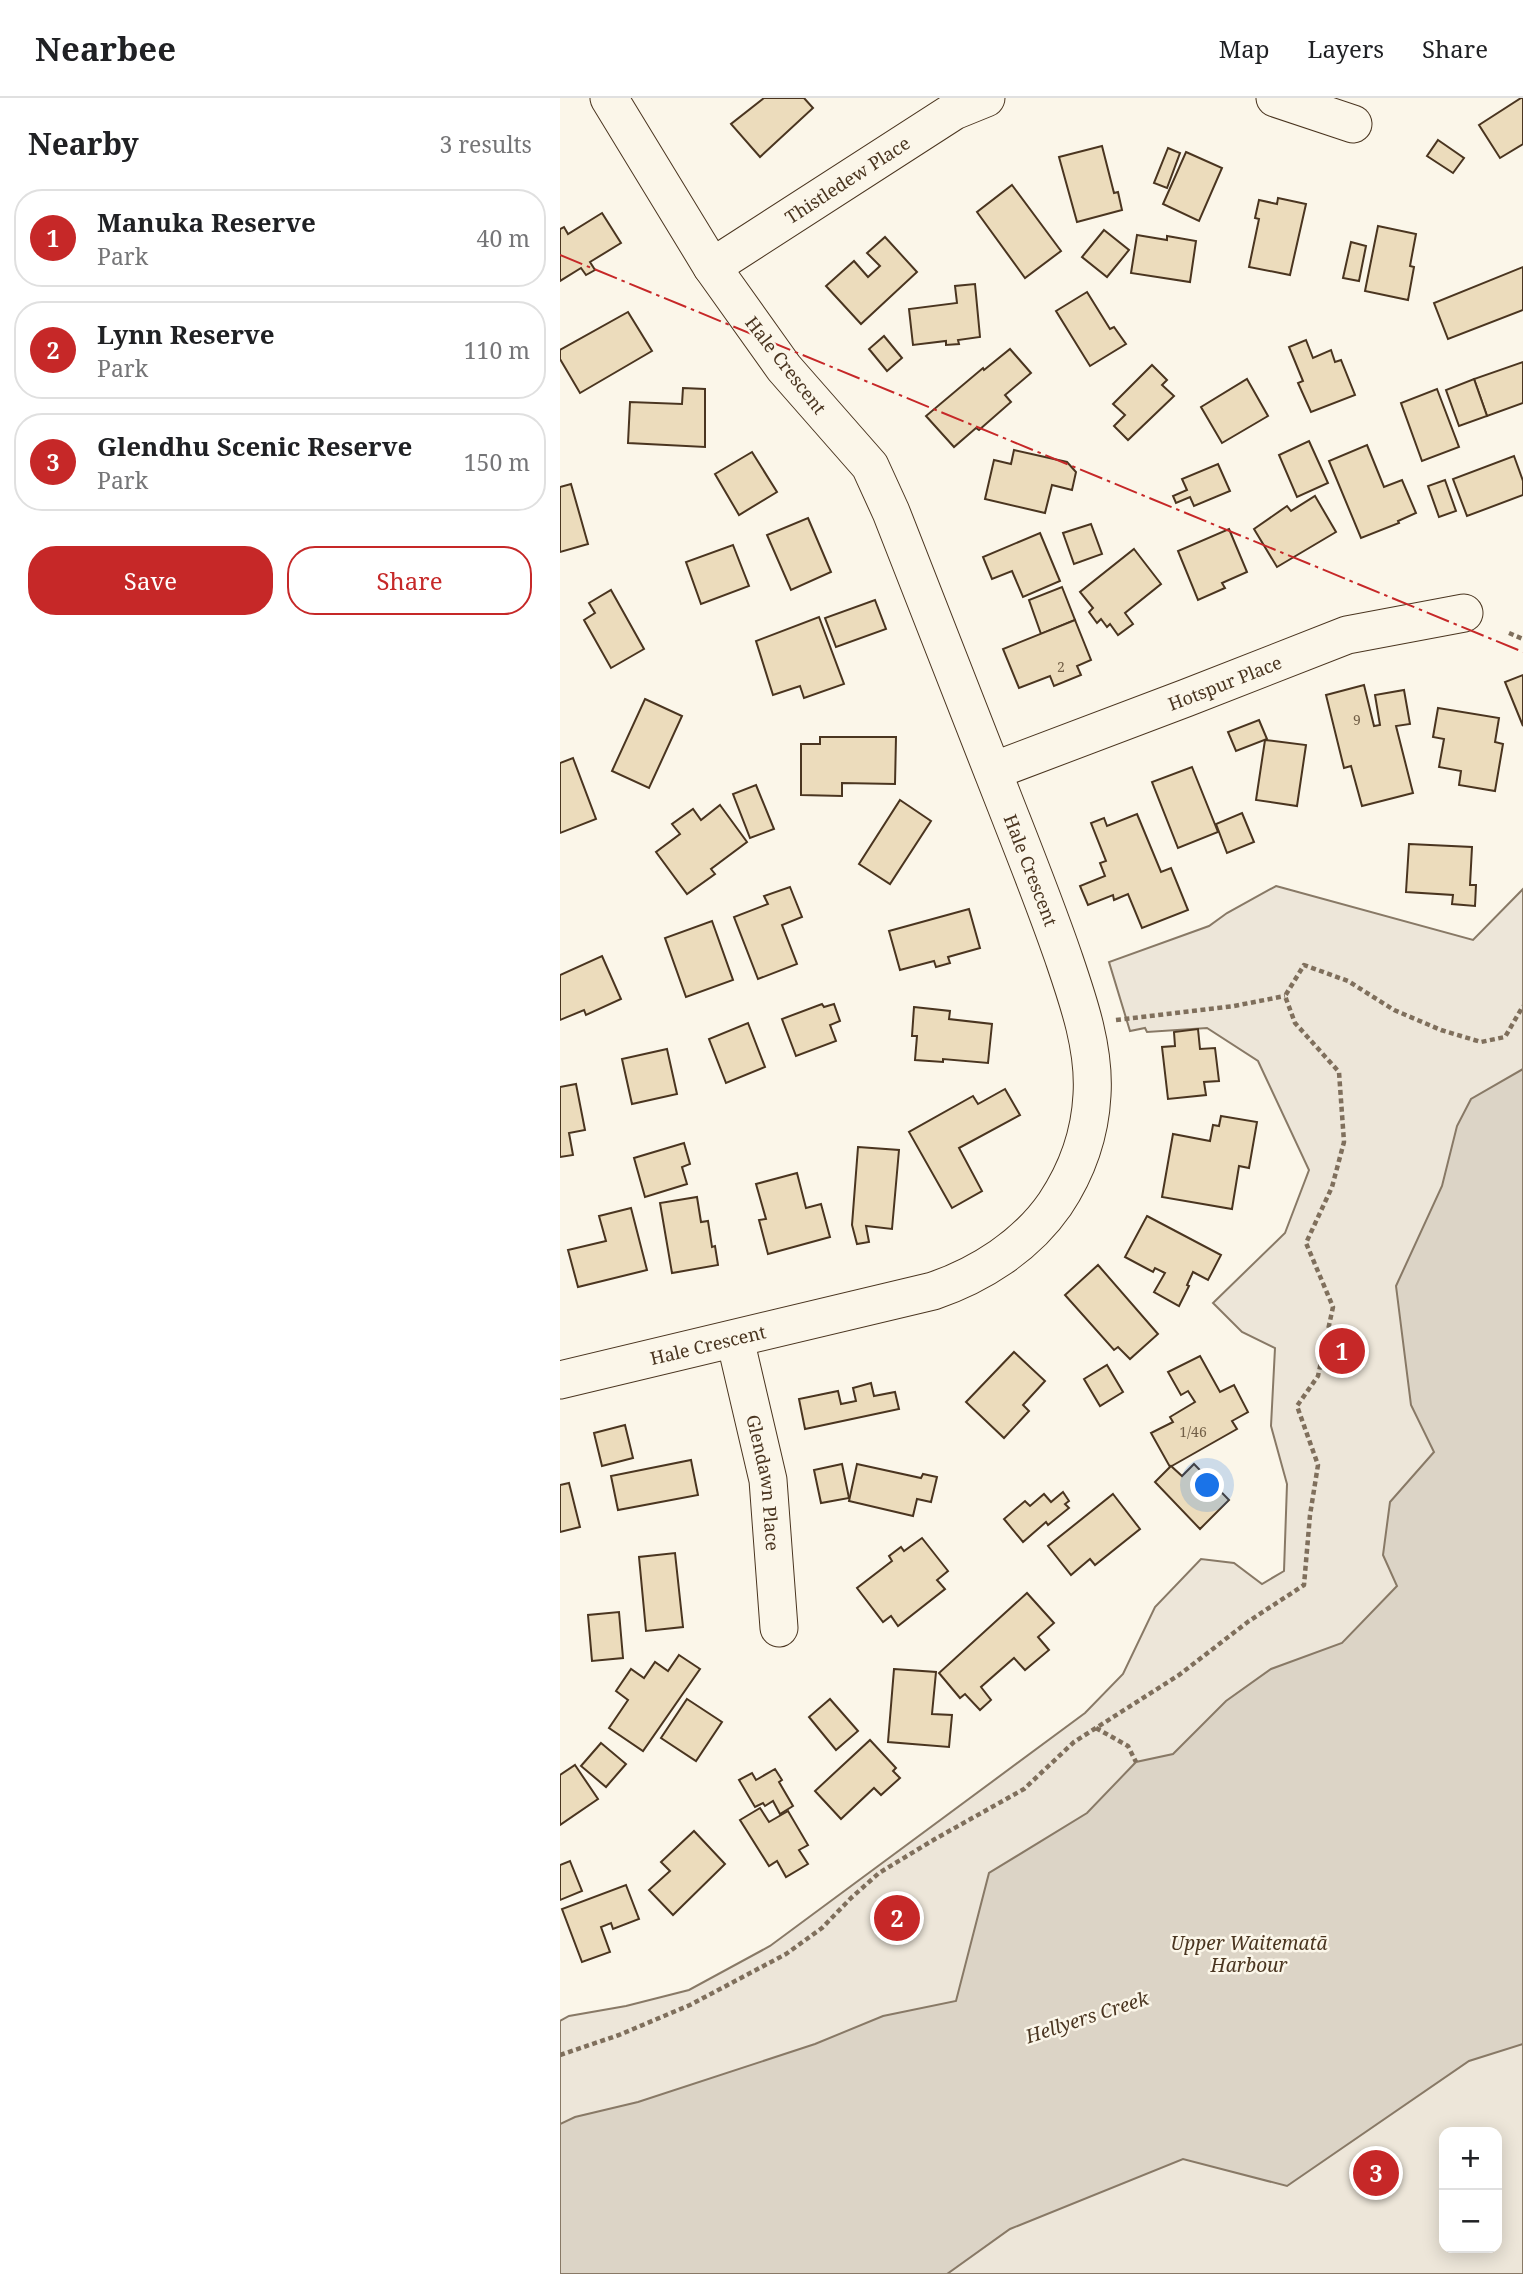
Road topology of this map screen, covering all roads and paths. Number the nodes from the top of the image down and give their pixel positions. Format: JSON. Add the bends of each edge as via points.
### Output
{"nodes":[{"id":1,"x":609,"y":98,"type":"edge"},
{"id":2,"x":986,"y":98,"type":"edge"},
{"id":3,"x":1275,"y":98,"type":"edge"},
{"id":4,"x":1353,"y":124,"type":"dead end"},
{"id":5,"x":712,"y":267,"type":"junction"},
{"id":6,"x":1464,"y":614,"type":"dead end"},
{"id":7,"x":1509,"y":633,"type":"dead end"},
{"id":8,"x":1523,"y":639,"type":"edge"},
{"id":9,"x":993,"y":771,"type":"junction"},
{"id":10,"x":1285,"y":996,"type":"junction"},
{"id":11,"x":1523,"y":1006,"type":"edge"},
{"id":12,"x":1108,"y":1020,"type":"dead end"},
{"id":13,"x":735,"y":1339,"type":"junction"},
{"id":14,"x":560,"y":1380,"type":"edge"},
{"id":15,"x":779,"y":1628,"type":"dead end"},
{"id":16,"x":1096,"y":1728,"type":"junction"},
{"id":17,"x":1136,"y":1762,"type":"dead end"},
{"id":18,"x":560,"y":2055,"type":"edge"}],
"edges":[{"from":1,"to":5,"type":"street","name":"Hale Crescent"},
{"from":2,"to":5,"type":"street","name":"Thistledew Place","via":[[954,111]]},
{"from":3,"to":4,"type":"street"},
{"from":5,"to":9,"type":"street","name":"Hale Crescent","via":[[784,368],[870,466]]},
{"from":6,"to":9,"type":"street","name":"Hotspur Place","via":[[1347,635]]},
{"from":7,"to":8,"type":"path"},
{"from":9,"to":13,"type":"street","name":"Hale Crescent","via":[[1045,904],[1084,1023],[1092,1094],[1082,1153],[1059,1198],[1026,1239],[951,1285]]},
{"from":10,"to":11,"type":"path","via":[[1304,965],[1348,981],[1394,1010],[1481,1042],[1506,1037]]},
{"from":10,"to":12,"type":"path"},
{"from":10,"to":16,"type":"path","via":[[1295,1023],[1339,1072],[1344,1142],[1332,1187],[1306,1243],[1333,1307],[1318,1376],[1297,1406],[1318,1465],[1304,1585]]},
{"from":13,"to":14,"type":"street","name":"Hale Crescent"},
{"from":13,"to":15,"type":"street","name":"Glendawn Place","via":[[768,1480]]},
{"from":16,"to":17,"type":"path","via":[[1128,1746]]},
{"from":16,"to":18,"type":"path","via":[[1074,1742],[1024,1789],[879,1873],[822,1928],[786,1954],[690,2005]]}]}
